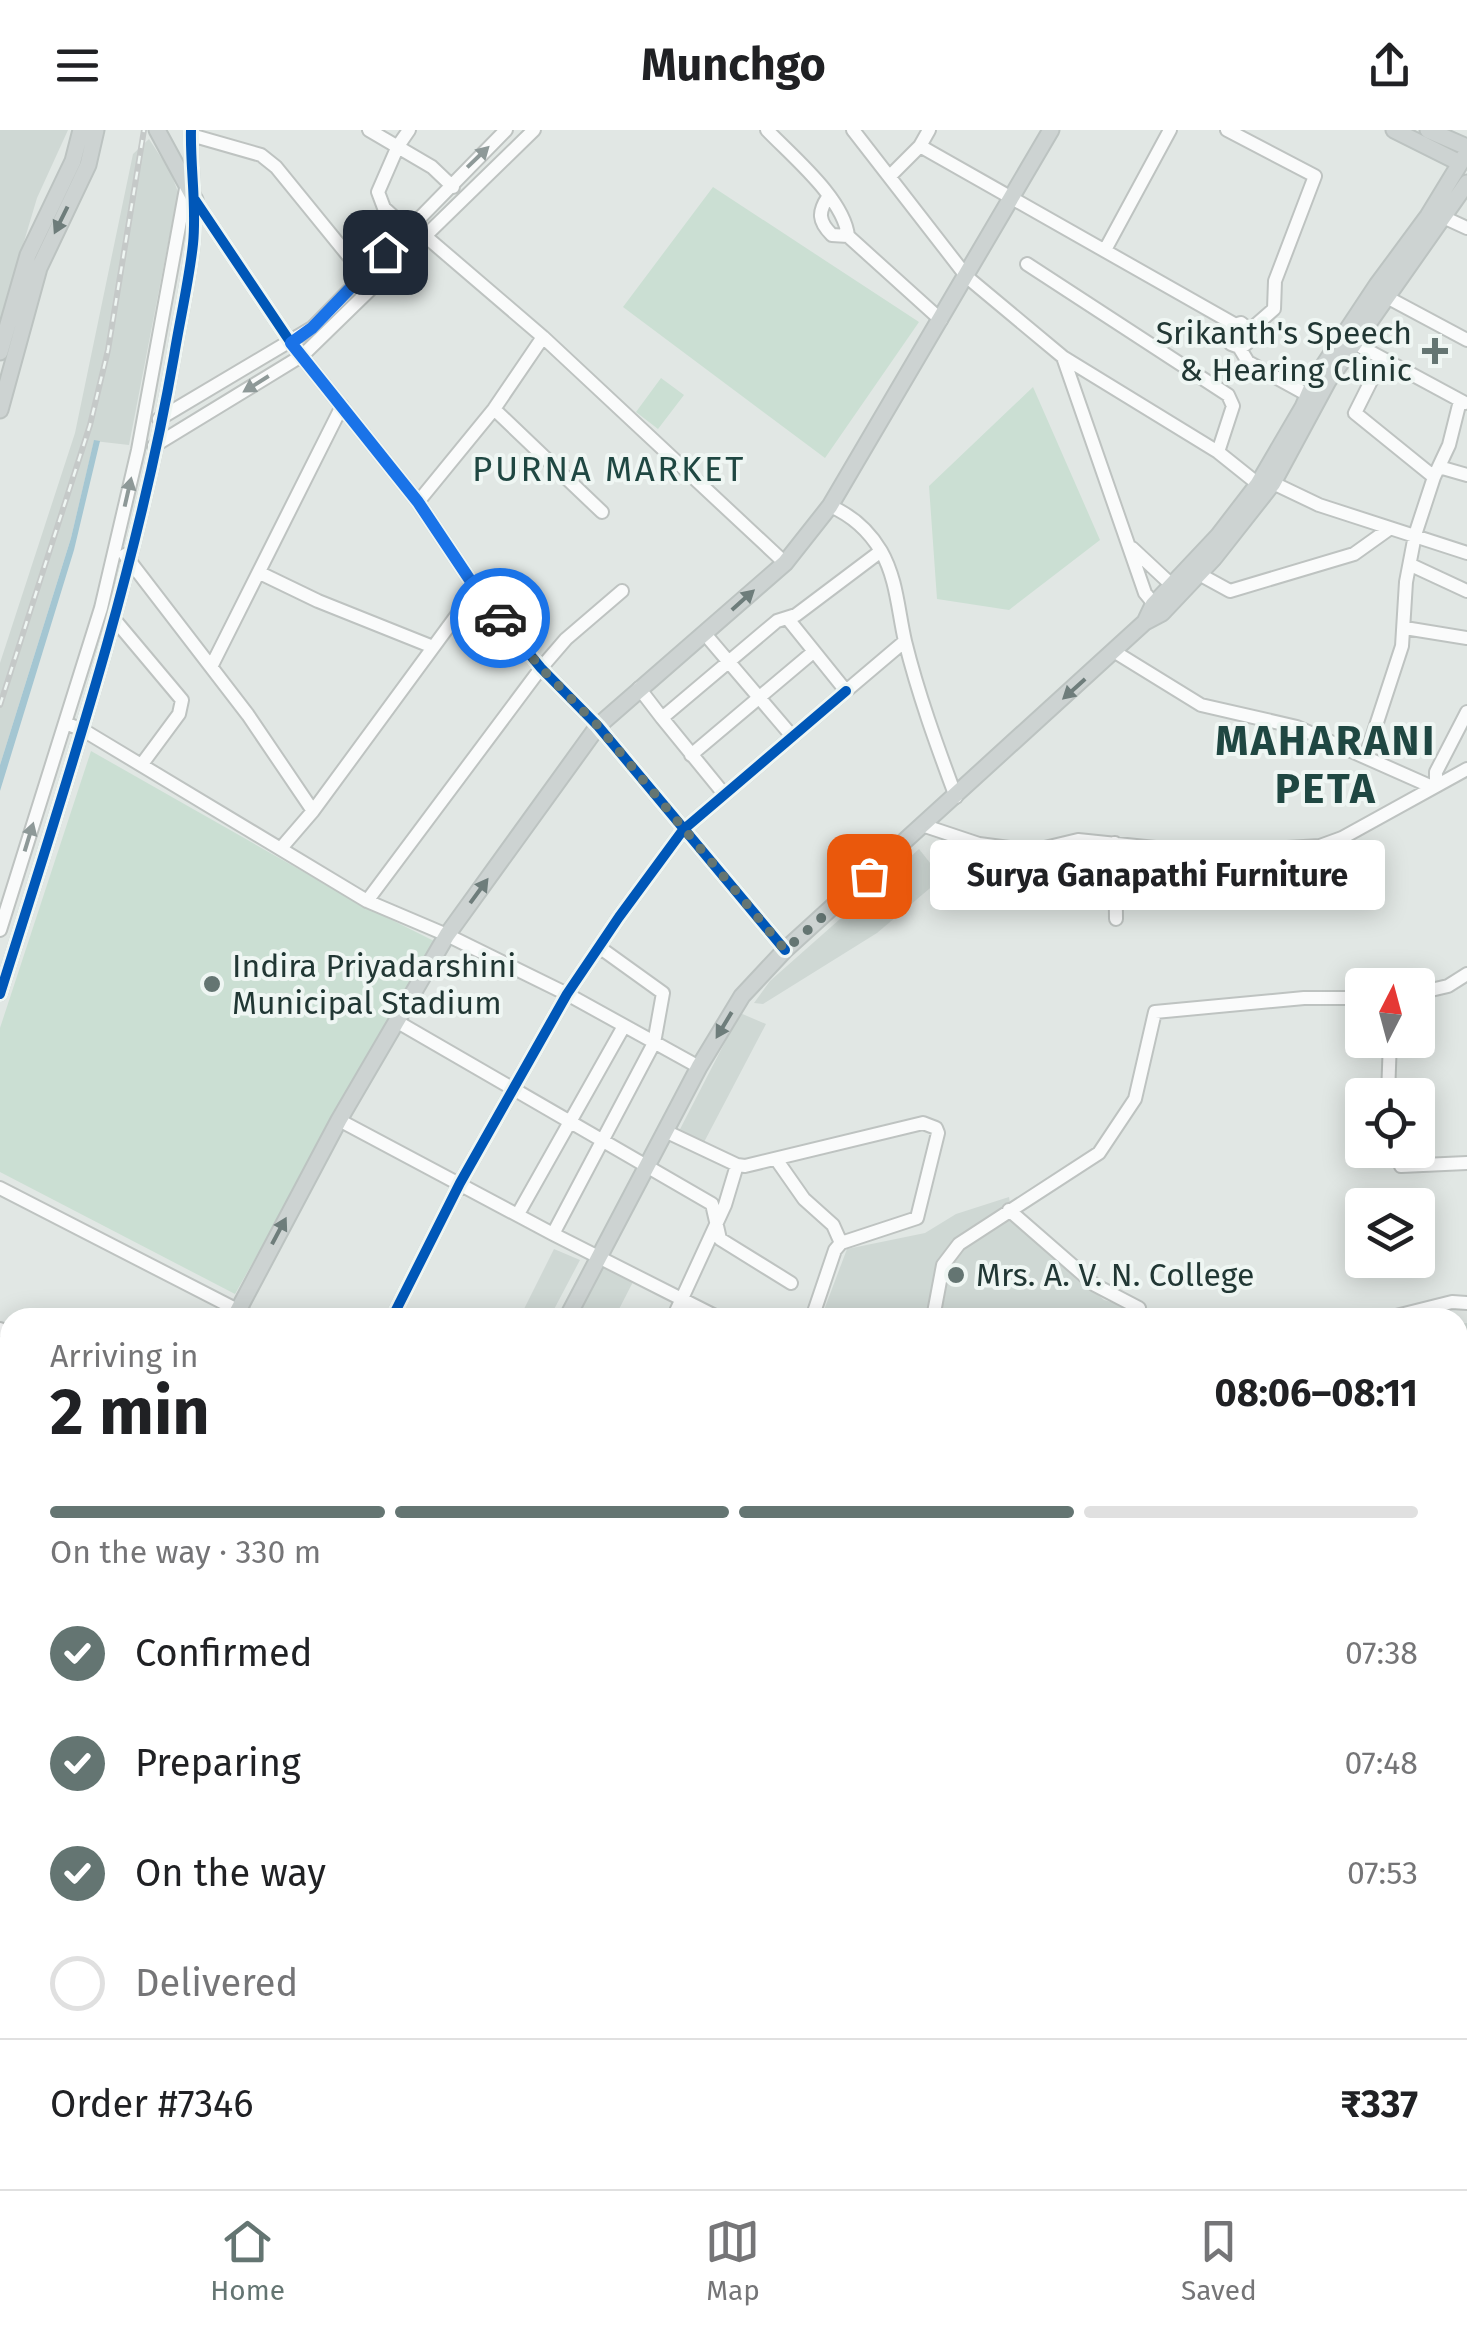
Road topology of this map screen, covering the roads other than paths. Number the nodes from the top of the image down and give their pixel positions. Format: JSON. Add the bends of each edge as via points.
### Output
{"nodes":[{"id":1,"x":81,"y":130,"type":"edge"},
{"id":2,"x":96,"y":130,"type":"edge"},
{"id":3,"x":157,"y":130,"type":"edge"},
{"id":4,"x":369,"y":130,"type":"edge"},
{"id":5,"x":409,"y":130,"type":"edge"},
{"id":6,"x":506,"y":130,"type":"edge"},
{"id":7,"x":534,"y":130,"type":"edge"},
{"id":8,"x":767,"y":130,"type":"edge"},
{"id":9,"x":853,"y":130,"type":"edge"},
{"id":10,"x":930,"y":130,"type":"edge"},
{"id":11,"x":1052,"y":130,"type":"edge"},
{"id":12,"x":1170,"y":130,"type":"edge"},
{"id":13,"x":1227,"y":130,"type":"edge"},
{"id":14,"x":1394,"y":130,"type":"edge"},
{"id":15,"x":1428,"y":130,"type":"edge"},
{"id":16,"x":191,"y":133,"type":"edge"},
{"id":17,"x":398,"y":146,"type":"junction"},
{"id":18,"x":920,"y":146,"type":"junction"},
{"id":19,"x":1464,"y":154,"type":"edge"},
{"id":20,"x":891,"y":175,"type":"junction"},
{"id":21,"x":1467,"y":183,"type":"edge"},
{"id":22,"x":451,"y":184,"type":"junction"},
{"id":23,"x":191,"y":186,"type":"junction"},
{"id":24,"x":828,"y":196,"type":"junction"},
{"id":25,"x":1012,"y":199,"type":"junction"},
{"id":26,"x":461,"y":200,"type":"junction"},
{"id":27,"x":1442,"y":217,"type":"junction"},
{"id":28,"x":1467,"y":228,"type":"edge"},
{"id":29,"x":407,"y":229,"type":"junction"},
{"id":30,"x":424,"y":235,"type":"junction"},
{"id":31,"x":848,"y":236,"type":"junction"},
{"id":32,"x":1105,"y":250,"type":"junction"},
{"id":33,"x":1027,"y":264,"type":"dead end"},
{"id":34,"x":364,"y":274,"type":"junction"},
{"id":35,"x":967,"y":276,"type":"junction"},
{"id":36,"x":374,"y":286,"type":"junction"},
{"id":37,"x":1384,"y":289,"type":"junction"},
{"id":38,"x":941,"y":320,"type":"junction"},
{"id":39,"x":1234,"y":324,"type":"junction"},
{"id":40,"x":1250,"y":330,"type":"junction"},
{"id":41,"x":543,"y":337,"type":"junction"},
{"id":42,"x":1467,"y":340,"type":"edge"},
{"id":43,"x":291,"y":343,"type":"junction"},
{"id":44,"x":1354,"y":343,"type":"junction"},
{"id":45,"x":1239,"y":346,"type":"junction"},
{"id":46,"x":0,"y":352,"type":"edge"},
{"id":47,"x":303,"y":355,"type":"junction"},
{"id":48,"x":1064,"y":356,"type":"junction"},
{"id":49,"x":1382,"y":358,"type":"junction"},
{"id":50,"x":1308,"y":396,"type":"junction"},
{"id":51,"x":1464,"y":402,"type":"edge"},
{"id":52,"x":342,"y":406,"type":"junction"},
{"id":53,"x":494,"y":409,"type":"junction"},
{"id":54,"x":0,"y":410,"type":"edge"},
{"id":55,"x":163,"y":418,"type":"junction"},
{"id":56,"x":142,"y":424,"type":"junction"},
{"id":57,"x":1460,"y":428,"type":"edge"},
{"id":58,"x":158,"y":446,"type":"junction"},
{"id":59,"x":138,"y":450,"type":"junction"},
{"id":60,"x":1218,"y":452,"type":"junction"},
{"id":61,"x":1436,"y":472,"type":"junction"},
{"id":62,"x":1467,"y":475,"type":"edge"},
{"id":63,"x":1265,"y":483,"type":"junction"},
{"id":64,"x":418,"y":502,"type":"junction"},
{"id":65,"x":830,"y":506,"type":"junction"},
{"id":66,"x":602,"y":512,"type":"dead end"},
{"id":67,"x":1389,"y":529,"type":"junction"},
{"id":68,"x":1415,"y":535,"type":"junction"},
{"id":69,"x":1127,"y":543,"type":"junction"},
{"id":70,"x":116,"y":547,"type":"junction"},
{"id":71,"x":881,"y":551,"type":"junction"},
{"id":72,"x":1467,"y":553,"type":"edge"},
{"id":73,"x":130,"y":560,"type":"junction"},
{"id":74,"x":785,"y":563,"type":"junction"},
{"id":75,"x":1411,"y":565,"type":"junction"},
{"id":76,"x":260,"y":573,"type":"junction"},
{"id":77,"x":1199,"y":574,"type":"junction"},
{"id":78,"x":476,"y":589,"type":"junction"},
{"id":79,"x":1176,"y":589,"type":"junction"},
{"id":80,"x":622,"y":591,"type":"dead end"},
{"id":81,"x":1467,"y":591,"type":"edge"},
{"id":82,"x":1157,"y":609,"type":"junction"},
{"id":83,"x":114,"y":619,"type":"junction"},
{"id":84,"x":788,"y":619,"type":"junction"},
{"id":85,"x":1405,"y":628,"type":"junction"},
{"id":86,"x":705,"y":634,"type":"junction"},
{"id":87,"x":1467,"y":638,"type":"edge"},
{"id":88,"x":905,"y":641,"type":"junction"},
{"id":89,"x":433,"y":647,"type":"junction"},
{"id":90,"x":812,"y":652,"type":"junction"},
{"id":91,"x":1115,"y":652,"type":"junction"},
{"id":92,"x":729,"y":664,"type":"junction"},
{"id":93,"x":212,"y":667,"type":"junction"},
{"id":94,"x":541,"y":668,"type":"junction"},
{"id":95,"x":640,"y":688,"type":"junction"},
{"id":96,"x":846,"y":691,"type":"junction"},
{"id":97,"x":760,"y":697,"type":"junction"},
{"id":98,"x":1467,"y":712,"type":"edge"},
{"id":99,"x":662,"y":718,"type":"junction"},
{"id":100,"x":65,"y":723,"type":"junction"},
{"id":101,"x":598,"y":726,"type":"junction"},
{"id":102,"x":83,"y":730,"type":"junction"},
{"id":103,"x":791,"y":735,"type":"junction"},
{"id":104,"x":691,"y":755,"type":"junction"},
{"id":105,"x":1366,"y":756,"type":"junction"},
{"id":106,"x":142,"y":764,"type":"junction"},
{"id":107,"x":1467,"y":769,"type":"edge"},
{"id":108,"x":1433,"y":786,"type":"junction"},
{"id":109,"x":724,"y":794,"type":"junction"},
{"id":110,"x":956,"y":797,"type":"junction"},
{"id":111,"x":313,"y":811,"type":"junction"},
{"id":112,"x":925,"y":826,"type":"junction"},
{"id":113,"x":683,"y":830,"type":"junction"},
{"id":114,"x":1114,"y":843,"type":"junction"},
{"id":115,"x":282,"y":847,"type":"junction"},
{"id":116,"x":368,"y":900,"type":"junction"},
{"id":117,"x":1116,"y":919,"type":"dead end"},
{"id":118,"x":0,"y":930,"type":"edge"},
{"id":119,"x":446,"y":934,"type":"junction"},
{"id":120,"x":599,"y":947,"type":"junction"},
{"id":121,"x":785,"y":950,"type":"junction"},
{"id":122,"x":1467,"y":974,"type":"edge"},
{"id":123,"x":1435,"y":989,"type":"edge"},
{"id":124,"x":0,"y":994,"type":"edge"},
{"id":125,"x":567,"y":994,"type":"junction"},
{"id":126,"x":1345,"y":998,"type":"edge"},
{"id":127,"x":396,"y":1021,"type":"junction"},
{"id":128,"x":624,"y":1026,"type":"junction"},
{"id":129,"x":654,"y":1043,"type":"junction"},
{"id":130,"x":698,"y":1067,"type":"junction"},
{"id":131,"x":516,"y":1089,"type":"junction"},
{"id":132,"x":339,"y":1120,"type":"junction"},
{"id":133,"x":570,"y":1121,"type":"junction"},
{"id":134,"x":665,"y":1132,"type":"junction"},
{"id":135,"x":603,"y":1140,"type":"junction"},
{"id":136,"x":776,"y":1158,"type":"junction"},
{"id":137,"x":1467,"y":1163,"type":"edge"},
{"id":138,"x":1435,"y":1164,"type":"edge"},
{"id":139,"x":648,"y":1165,"type":"junction"},
{"id":140,"x":737,"y":1166,"type":"junction"},
{"id":141,"x":460,"y":1183,"type":"junction"},
{"id":142,"x":0,"y":1188,"type":"edge"},
{"id":143,"x":1009,"y":1210,"type":"junction"},
{"id":144,"x":518,"y":1214,"type":"junction"},
{"id":145,"x":716,"y":1222,"type":"junction"},
{"id":146,"x":553,"y":1234,"type":"junction"},
{"id":147,"x":841,"y":1243,"type":"junction"},
{"id":148,"x":600,"y":1256,"type":"junction"},
{"id":149,"x":792,"y":1284,"type":"dead end"},
{"id":150,"x":681,"y":1298,"type":"junction"},
{"id":151,"x":1467,"y":1303,"type":"edge"},
{"id":152,"x":228,"y":1308,"type":"edge"},
{"id":153,"x":245,"y":1308,"type":"edge"},
{"id":154,"x":397,"y":1308,"type":"edge"},
{"id":155,"x":573,"y":1308,"type":"edge"},
{"id":156,"x":676,"y":1308,"type":"edge"},
{"id":157,"x":700,"y":1308,"type":"edge"},
{"id":158,"x":815,"y":1308,"type":"edge"},
{"id":159,"x":936,"y":1308,"type":"edge"},
{"id":160,"x":1139,"y":1308,"type":"dead end"},
{"id":161,"x":1428,"y":1308,"type":"edge"}],
"edges":[{"from":1,"to":46,"type":"main road","via":[[74,161],[28,255]]},
{"from":2,"to":54,"type":"main road","one_way":true,"via":[[88,165],[39,268]]},
{"from":3,"to":23,"type":"main road"},
{"from":4,"to":17,"type":"street"},
{"from":5,"to":17,"type":"street"},
{"from":22,"to":6,"type":"street","one_way":true},
{"from":7,"to":26,"type":"street"},
{"from":8,"to":24,"type":"street"},
{"from":9,"to":20,"type":"street"},
{"from":10,"to":18,"type":"street"},
{"from":11,"to":25,"type":"main road"},
{"from":12,"to":32,"type":"street"},
{"from":13,"to":40,"type":"street","via":[[1315,176],[1275,281],[1274,308]]},
{"from":14,"to":19,"type":"main road"},
{"from":15,"to":19,"type":"main road"},
{"from":16,"to":23,"type":"street"},
{"from":16,"to":34,"type":"street","via":[[262,155]]},
{"from":17,"to":22,"type":"street"},
{"from":17,"to":29,"type":"street","via":[[378,198]]},
{"from":18,"to":20,"type":"street"},
{"from":18,"to":25,"type":"street"},
{"from":19,"to":37,"type":"main road"},
{"from":20,"to":35,"type":"street"},
{"from":21,"to":27,"type":"main road"},
{"from":22,"to":26,"type":"street"},
{"from":22,"to":29,"type":"street"},
{"from":23,"to":43,"type":"street"},
{"from":23,"to":55,"type":"street","via":[[193,244]]},
{"from":23,"to":56,"type":"street"},
{"from":24,"to":31,"type":"street","via":[[845,218]]},
{"from":24,"to":31,"type":"street","via":[[820,219],[832,234]]},
{"from":25,"to":32,"type":"street"},
{"from":25,"to":35,"type":"main road"},
{"from":26,"to":30,"type":"street"},
{"from":27,"to":28,"type":"street"},
{"from":27,"to":37,"type":"main road"},
{"from":29,"to":34,"type":"street"},
{"from":30,"to":36,"type":"street"},
{"from":30,"to":41,"type":"street"},
{"from":31,"to":38,"type":"street"},
{"from":32,"to":39,"type":"street"},
{"from":33,"to":60,"type":"street","via":[[1228,396],[1234,406]]},
{"from":34,"to":36,"type":"street"},
{"from":34,"to":43,"type":"street"},
{"from":35,"to":38,"type":"main road"},
{"from":35,"to":48,"type":"street"},
{"from":36,"to":47,"type":"street"},
{"from":37,"to":42,"type":"street"},
{"from":37,"to":44,"type":"main road"},
{"from":37,"to":50,"type":"main road"},
{"from":38,"to":65,"type":"main road"},
{"from":39,"to":40,"type":"street"},
{"from":39,"to":45,"type":"street","via":[[1227,337]]},
{"from":40,"to":45,"type":"street","via":[[1249,341]]},
{"from":41,"to":53,"type":"street"},
{"from":41,"to":74,"type":"street"},
{"from":43,"to":47,"type":"street"},
{"from":43,"to":55,"type":"street"},
{"from":44,"to":49,"type":"street"},
{"from":44,"to":63,"type":"main road"},
{"from":45,"to":50,"type":"street","via":[[1248,362]]},
{"from":47,"to":52,"type":"street"},
{"from":47,"to":58,"type":"street","one_way":true},
{"from":48,"to":60,"type":"street"},
{"from":48,"to":69,"type":"street"},
{"from":49,"to":51,"type":"street"},
{"from":49,"to":61,"type":"street","via":[[1354,413]]},
{"from":50,"to":63,"type":"main road"},
{"from":51,"to":57,"type":"street"},
{"from":52,"to":64,"type":"street"},
{"from":52,"to":76,"type":"street"},
{"from":53,"to":64,"type":"street"},
{"from":53,"to":66,"type":"street"},
{"from":55,"to":56,"type":"street"},
{"from":55,"to":58,"type":"street"},
{"from":56,"to":59,"type":"street"},
{"from":57,"to":61,"type":"street"},
{"from":58,"to":59,"type":"street"},
{"from":58,"to":73,"type":"street"},
{"from":70,"to":59,"type":"street","one_way":true},
{"from":60,"to":63,"type":"street"},
{"from":61,"to":62,"type":"street"},
{"from":61,"to":68,"type":"street"},
{"from":63,"to":67,"type":"street"},
{"from":63,"to":77,"type":"main road"},
{"from":63,"to":79,"type":"main road"},
{"from":64,"to":78,"type":"street"},
{"from":65,"to":71,"type":"street","via":[[861,526]]},
{"from":65,"to":74,"type":"main road"},
{"from":67,"to":68,"type":"street"},
{"from":67,"to":77,"type":"street","via":[[1354,554],[1230,591]]},
{"from":68,"to":72,"type":"street"},
{"from":68,"to":75,"type":"street"},
{"from":69,"to":79,"type":"street"},
{"from":69,"to":82,"type":"street"},
{"from":70,"to":73,"type":"street"},
{"from":70,"to":100,"type":"street"},
{"from":71,"to":84,"type":"street"},
{"from":71,"to":88,"type":"street","via":[[895,584]]},
{"from":73,"to":83,"type":"street"},
{"from":73,"to":93,"type":"street"},
{"from":86,"to":74,"type":"main road","one_way":true},
{"from":75,"to":81,"type":"street"},
{"from":75,"to":85,"type":"street"},
{"from":76,"to":89,"type":"street"},
{"from":76,"to":93,"type":"street"},
{"from":77,"to":79,"type":"main road"},
{"from":78,"to":89,"type":"street"},
{"from":78,"to":94,"type":"street"},
{"from":79,"to":82,"type":"main road"},
{"from":80,"to":94,"type":"street"},
{"from":82,"to":91,"type":"main road"},
{"from":83,"to":102,"type":"street"},
{"from":83,"to":106,"type":"street","via":[[182,700],[180,714]]},
{"from":84,"to":90,"type":"street"},
{"from":84,"to":92,"type":"street"},
{"from":85,"to":87,"type":"street"},
{"from":85,"to":105,"type":"street"},
{"from":86,"to":92,"type":"street"},
{"from":86,"to":95,"type":"main road"},
{"from":88,"to":96,"type":"street"},
{"from":88,"to":110,"type":"street"},
{"from":89,"to":111,"type":"street"},
{"from":90,"to":96,"type":"street"},
{"from":90,"to":97,"type":"street"},
{"from":91,"to":105,"type":"street","via":[[1201,704],[1297,727]]},
{"from":91,"to":110,"type":"main road","one_way":true},
{"from":92,"to":97,"type":"street"},
{"from":92,"to":99,"type":"street"},
{"from":93,"to":111,"type":"street"},
{"from":94,"to":101,"type":"street"},
{"from":94,"to":116,"type":"street"},
{"from":95,"to":99,"type":"street"},
{"from":95,"to":101,"type":"main road"},
{"from":96,"to":103,"type":"street"},
{"from":97,"to":103,"type":"street"},
{"from":97,"to":104,"type":"street"},
{"from":98,"to":108,"type":"street"},
{"from":99,"to":104,"type":"street"},
{"from":100,"to":102,"type":"street"},
{"from":118,"to":100,"type":"street","one_way":true},
{"from":101,"to":113,"type":"street"},
{"from":119,"to":101,"type":"main road","one_way":true},
{"from":102,"to":106,"type":"street"},
{"from":102,"to":124,"type":"street"},
{"from":103,"to":109,"type":"street"},
{"from":104,"to":109,"type":"street"},
{"from":105,"to":108,"type":"street"},
{"from":106,"to":115,"type":"street"},
{"from":107,"to":108,"type":"street"},
{"from":108,"to":114,"type":"street","via":[[1320,846],[1204,853]]},
{"from":109,"to":113,"type":"street"},
{"from":110,"to":112,"type":"main road"},
{"from":111,"to":115,"type":"street"},
{"from":112,"to":114,"type":"street","via":[[979,844],[1032,851],[1078,840]]},
{"from":112,"to":121,"type":"main road"},
{"from":113,"to":120,"type":"street"},
{"from":113,"to":121,"type":"street"},
{"from":114,"to":117,"type":"street"},
{"from":115,"to":116,"type":"street"},
{"from":116,"to":119,"type":"street"},
{"from":119,"to":125,"type":"street"},
{"from":119,"to":127,"type":"main road"},
{"from":120,"to":125,"type":"street"},
{"from":120,"to":129,"type":"street","via":[[664,993]]},
{"from":121,"to":130,"type":"main road","one_way":true,"via":[[742,996]]},
{"from":122,"to":123,"type":"street"},
{"from":125,"to":128,"type":"street"},
{"from":125,"to":131,"type":"street"},
{"from":126,"to":143,"type":"street","via":[[1155,1012],[1135,1099],[1099,1154]]},
{"from":127,"to":131,"type":"street"},
{"from":127,"to":132,"type":"main road"},
{"from":128,"to":129,"type":"street"},
{"from":128,"to":133,"type":"street"},
{"from":129,"to":130,"type":"street"},
{"from":129,"to":135,"type":"street"},
{"from":130,"to":134,"type":"main road"},
{"from":131,"to":133,"type":"street"},
{"from":131,"to":141,"type":"street"},
{"from":132,"to":141,"type":"street"},
{"from":153,"to":132,"type":"main road","one_way":true},
{"from":133,"to":135,"type":"street"},
{"from":133,"to":144,"type":"street"},
{"from":134,"to":139,"type":"main road"},
{"from":134,"to":140,"type":"street"},
{"from":135,"to":139,"type":"street"},
{"from":135,"to":146,"type":"street"},
{"from":136,"to":140,"type":"street"},
{"from":136,"to":147,"type":"street"},
{"from":136,"to":147,"type":"street","via":[[923,1124],[936,1128],[917,1218]]},
{"from":137,"to":138,"type":"street"},
{"from":139,"to":145,"type":"street","via":[[712,1204]]},
{"from":139,"to":148,"type":"main road"},
{"from":140,"to":145,"type":"street"},
{"from":141,"to":144,"type":"street"},
{"from":141,"to":154,"type":"street"},
{"from":142,"to":152,"type":"street"},
{"from":143,"to":159,"type":"street","via":[[949,1253]]},
{"from":143,"to":160,"type":"street","via":[[1095,1285]]},
{"from":144,"to":146,"type":"street"},
{"from":145,"to":149,"type":"street","via":[[720,1240]]},
{"from":145,"to":150,"type":"street"},
{"from":146,"to":148,"type":"street"},
{"from":147,"to":158,"type":"street"},
{"from":148,"to":150,"type":"street"},
{"from":148,"to":155,"type":"main road"},
{"from":150,"to":156,"type":"street"},
{"from":150,"to":157,"type":"street"},
{"from":151,"to":161,"type":"street"}]}
